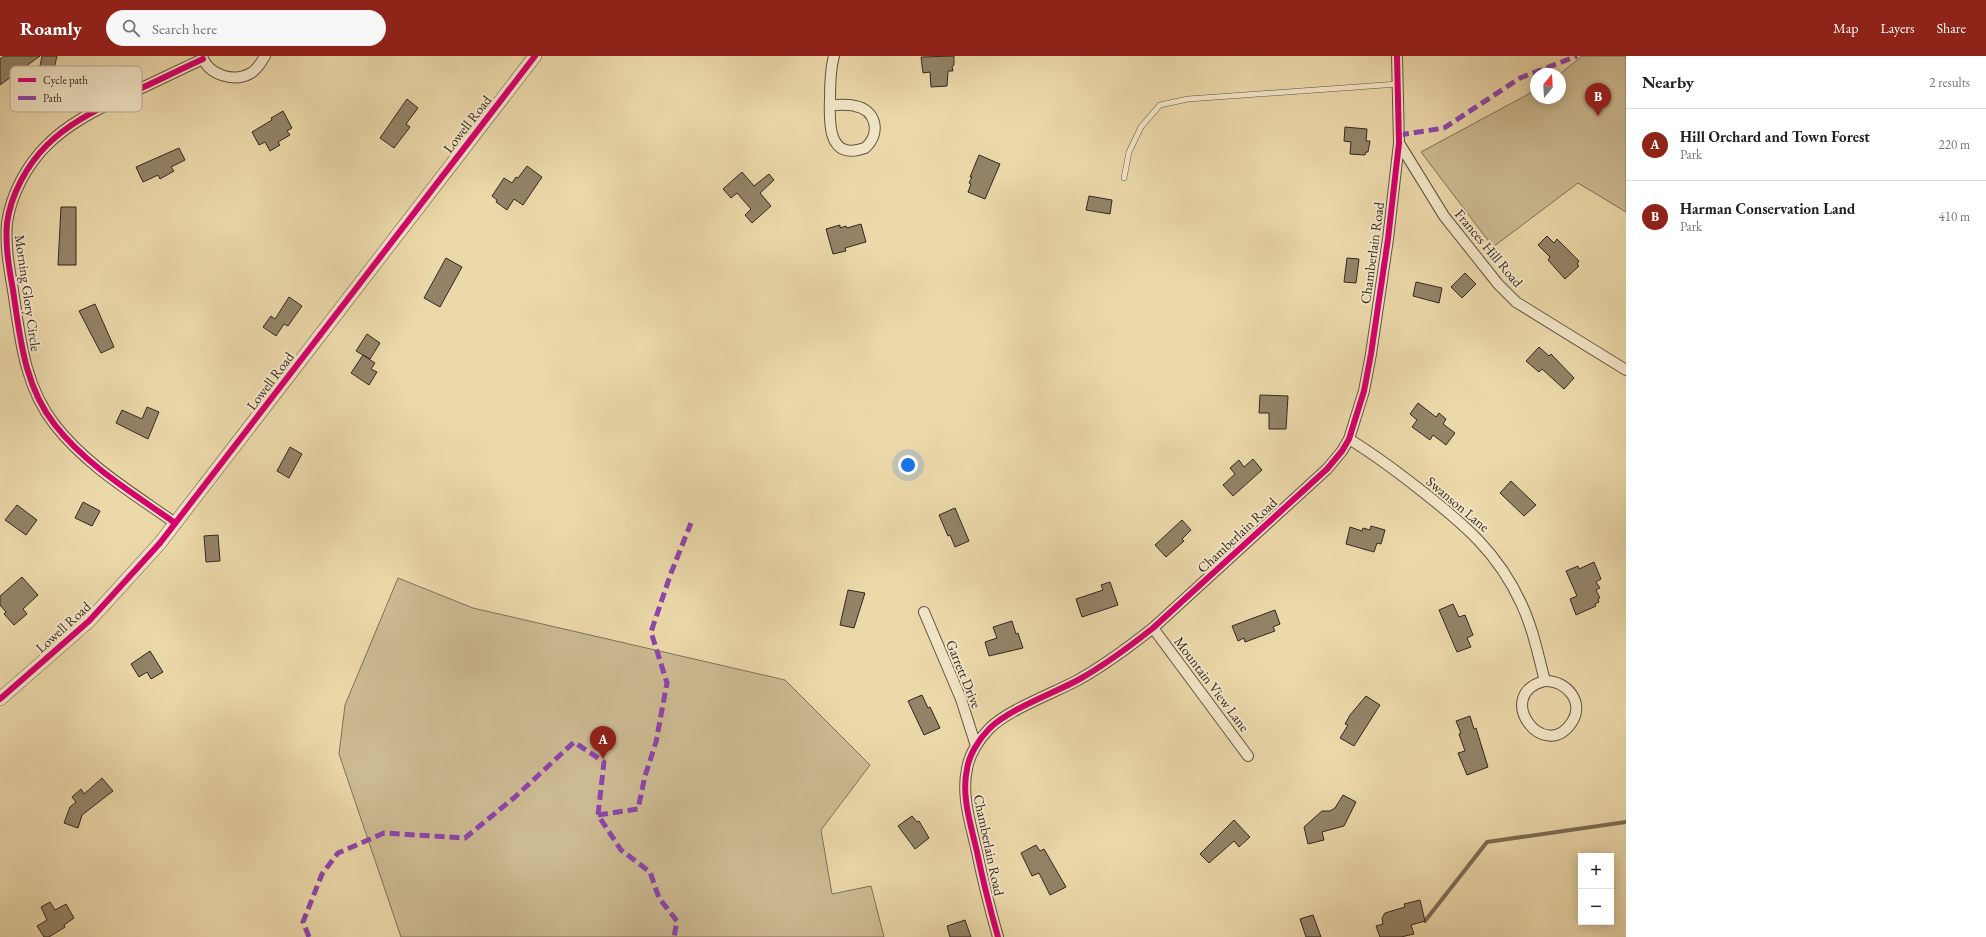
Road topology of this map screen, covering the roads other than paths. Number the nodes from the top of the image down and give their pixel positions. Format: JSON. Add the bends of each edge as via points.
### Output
{"nodes":[{"id":1,"x":265,"y":56,"type":"edge"},
{"id":2,"x":535,"y":56,"type":"edge"},
{"id":3,"x":834,"y":56,"type":"edge"},
{"id":4,"x":1397,"y":56,"type":"edge"},
{"id":5,"x":202,"y":58,"type":"edge"},
{"id":6,"x":1398,"y":84,"type":"junction"},
{"id":7,"x":142,"y":88,"type":"edge"},
{"id":8,"x":830,"y":105,"type":"junction"},
{"id":9,"x":93,"y":112,"type":"edge"},
{"id":10,"x":1399,"y":143,"type":"junction"},
{"id":11,"x":1124,"y":178,"type":"dead end"},
{"id":12,"x":1626,"y":370,"type":"edge"},
{"id":13,"x":1348,"y":439,"type":"junction"},
{"id":14,"x":175,"y":523,"type":"junction"},
{"id":15,"x":924,"y":612,"type":"dead end"},
{"id":16,"x":1153,"y":628,"type":"junction"},
{"id":17,"x":1545,"y":681,"type":"junction"},
{"id":18,"x":0,"y":699,"type":"edge"},
{"id":19,"x":976,"y":746,"type":"junction"},
{"id":20,"x":1248,"y":756,"type":"dead end"},
{"id":21,"x":998,"y":937,"type":"edge"}],
"edges":[{"from":1,"to":5,"type":"street","name":"Morning Glory Circle","via":[[251,73],[230,78],[209,68]]},
{"from":2,"to":14,"type":"street","name":"Lowell Road"},
{"from":3,"to":8,"type":"street"},
{"from":4,"to":6,"type":"street","name":"Chamberlain Road"},
{"from":5,"to":7,"type":"street","name":"Morning Glory Circle"},
{"from":6,"to":10,"type":"street","name":"Chamberlain Road"},
{"from":6,"to":11,"type":"lane","via":[[1188,99],[1160,105],[1141,127],[1129,152]]},
{"from":8,"to":8,"type":"street","via":[[829,126],[834,143],[849,150],[866,148],[873,139],[876,129],[870,113],[854,105]]},
{"from":9,"to":14,"type":"street","name":"Morning Glory Circle","via":[[64,129],[33,161],[20,182],[13,201],[7,223],[7,253],[22,348],[27,370],[44,410],[72,445],[90,462]]},
{"from":10,"to":12,"type":"street","name":"Frances Hill Road","via":[[1444,216],[1498,284],[1516,302]]},
{"from":10,"to":13,"type":"street","name":"Chamberlain Road","via":[[1371,354],[1364,391]]},
{"from":13,"to":16,"type":"street","name":"Chamberlain Road","via":[[1327,469]]},
{"from":13,"to":17,"type":"street","name":"Swanson Lane","via":[[1390,466],[1463,524],[1492,555],[1504,570],[1522,604],[1533,632]]},
{"from":14,"to":18,"type":"street","name":"Lowell Road","via":[[145,560],[88,621]]},
{"from":15,"to":19,"type":"street","name":"Garrett Drive","via":[[961,699]]},
{"from":16,"to":19,"type":"street","name":"Chamberlain Road","via":[[1123,652],[1078,680],[1004,718],[989,729]]},
{"from":16,"to":20,"type":"street","name":"Mountain View Lane"},
{"from":17,"to":17,"type":"street","via":[[1527,692],[1522,712],[1533,730],[1553,734],[1563,731],[1571,724],[1576,704],[1565,686]]},
{"from":19,"to":21,"type":"street","name":"Chamberlain Road","via":[[967,767],[965,787],[968,813]]}]}
